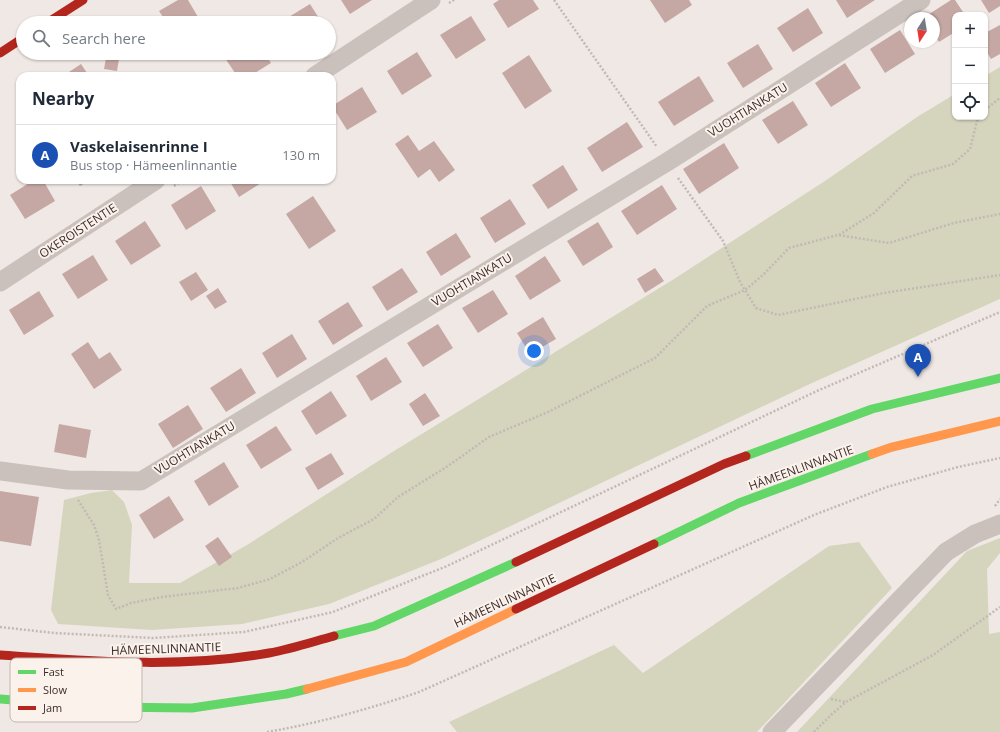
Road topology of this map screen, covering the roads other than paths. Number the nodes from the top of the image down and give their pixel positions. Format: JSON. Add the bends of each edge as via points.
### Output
{"nodes":[{"id":1,"x":82,"y":0,"type":"edge"},
{"id":2,"x":431,"y":0,"type":"edge"},
{"id":3,"x":921,"y":0,"type":"edge"},
{"id":4,"x":57,"y":16,"type":"edge"},
{"id":5,"x":16,"y":43,"type":"edge"},
{"id":6,"x":0,"y":53,"type":"edge"},
{"id":7,"x":321,"y":72,"type":"edge"},
{"id":8,"x":150,"y":184,"type":"edge"},
{"id":9,"x":0,"y":282,"type":"edge"},
{"id":10,"x":1000,"y":378,"type":"edge"},
{"id":11,"x":1000,"y":422,"type":"edge"},
{"id":12,"x":0,"y":471,"type":"edge"},
{"id":13,"x":1000,"y":524,"type":"edge"},
{"id":14,"x":0,"y":655,"type":"edge"},
{"id":15,"x":46,"y":658,"type":"edge"},
{"id":16,"x":142,"y":663,"type":"edge"},
{"id":17,"x":0,"y":699,"type":"edge"},
{"id":18,"x":10,"y":700,"type":"edge"},
{"id":19,"x":142,"y":707,"type":"edge"},
{"id":20,"x":772,"y":732,"type":"edge"}],
"edges":[{"from":1,"to":4,"type":"main road"},
{"from":2,"to":7,"type":"street"},
{"from":3,"to":12,"type":"street","name":"VUOHTIANKATU","via":[[667,162],[140,481],[62,479]]},
{"from":5,"to":6,"type":"main road"},
{"from":8,"to":9,"type":"street","name":"OKEROISTENTIE"},
{"from":10,"to":16,"type":"main road","name":"HÄMEENLINNANTIE","via":[[872,409],[724,464],[374,626],[270,653],[206,661]]},
{"from":11,"to":19,"type":"main road","name":"HÄMEENLINNANTIE","via":[[892,447],[739,503],[406,662],[286,694],[192,708]]},
{"from":13,"to":20,"type":"street","via":[[975,534],[946,552]]},
{"from":14,"to":15,"type":"main road","name":"HÄMEENLINNANTIE"},
{"from":17,"to":18,"type":"main road","name":"HÄMEENLINNANTIE"}]}
